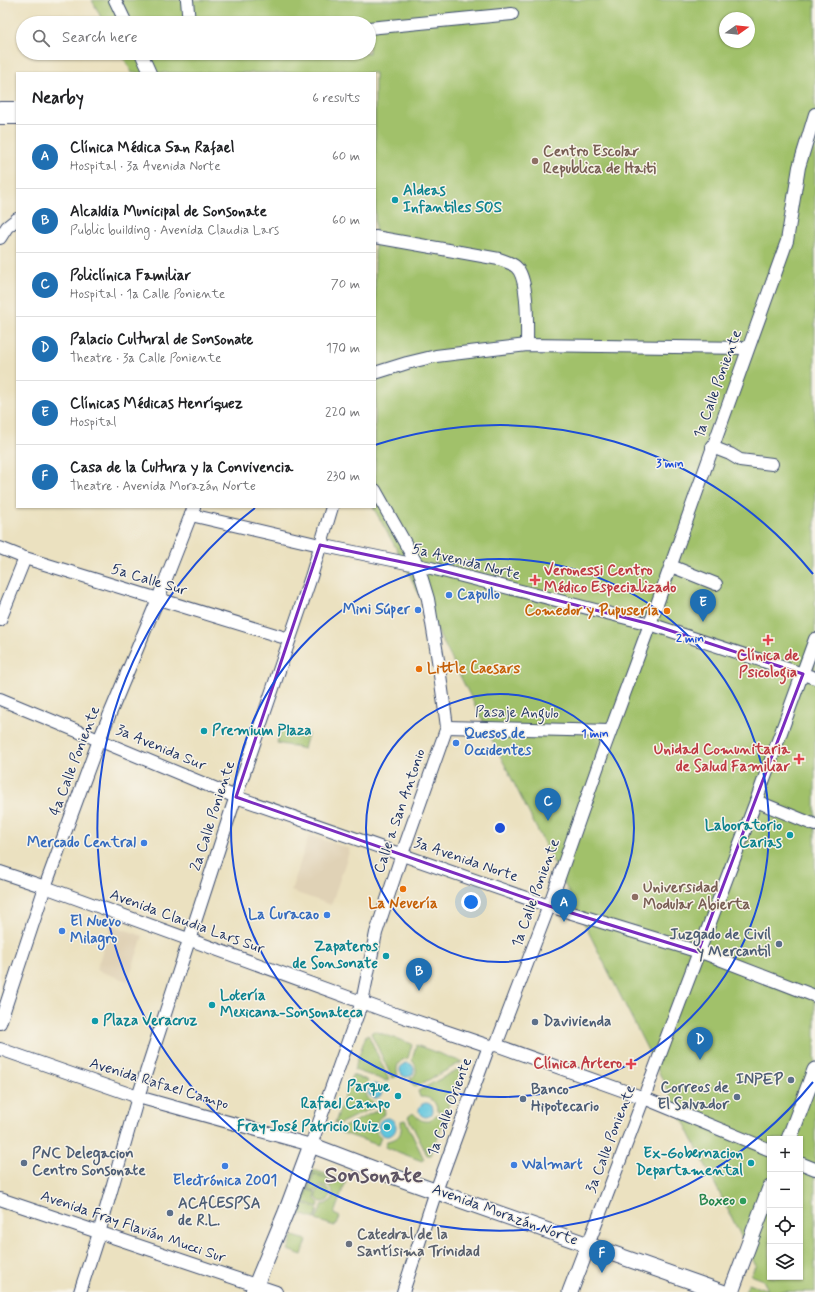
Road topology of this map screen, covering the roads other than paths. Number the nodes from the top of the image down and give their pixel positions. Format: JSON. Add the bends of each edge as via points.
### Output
{"nodes":[{"id":1,"x":115,"y":0,"type":"edge"},
{"id":2,"x":187,"y":0,"type":"edge"},
{"id":3,"x":512,"y":14,"type":"dead end"},
{"id":4,"x":123,"y":16,"type":"edge"},
{"id":5,"x":188,"y":16,"type":"edge"},
{"id":6,"x":376,"y":27,"type":"edge"},
{"id":7,"x":144,"y":60,"type":"edge"},
{"id":8,"x":150,"y":72,"type":"edge"},
{"id":9,"x":0,"y":108,"type":"edge"},
{"id":10,"x":16,"y":108,"type":"edge"},
{"id":11,"x":815,"y":114,"type":"edge"},
{"id":12,"x":0,"y":118,"type":"edge"},
{"id":13,"x":16,"y":118,"type":"edge"},
{"id":14,"x":16,"y":220,"type":"edge"},
{"id":15,"x":1,"y":235,"type":"edge"},
{"id":16,"x":376,"y":237,"type":"edge"},
{"id":17,"x":527,"y":344,"type":"junction"},
{"id":18,"x":748,"y":348,"type":"junction"},
{"id":19,"x":376,"y":373,"type":"edge"},
{"id":20,"x":712,"y":447,"type":"junction"},
{"id":21,"x":772,"y":464,"type":"dead end"},
{"id":22,"x":376,"y":492,"type":"edge"},
{"id":23,"x":332,"y":508,"type":"edge"},
{"id":24,"x":193,"y":511,"type":"edge"},
{"id":25,"x":320,"y":545,"type":"junction"},
{"id":26,"x":0,"y":548,"type":"edge"},
{"id":27,"x":25,"y":558,"type":"junction"},
{"id":28,"x":418,"y":566,"type":"junction"},
{"id":29,"x":671,"y":566,"type":"junction"},
{"id":30,"x":716,"y":584,"type":"dead end"},
{"id":31,"x":158,"y":599,"type":"junction"},
{"id":32,"x":0,"y":620,"type":"edge"},
{"id":33,"x":650,"y":624,"type":"junction"},
{"id":34,"x":289,"y":639,"type":"junction"},
{"id":35,"x":815,"y":640,"type":"edge"},
{"id":36,"x":803,"y":674,"type":"junction"},
{"id":37,"x":815,"y":678,"type":"edge"},
{"id":38,"x":0,"y":699,"type":"edge"},
{"id":39,"x":447,"y":727,"type":"junction"},
{"id":40,"x":610,"y":732,"type":"junction"},
{"id":41,"x":99,"y":740,"type":"junction"},
{"id":42,"x":236,"y":797,"type":"junction"},
{"id":43,"x":756,"y":801,"type":"junction"},
{"id":44,"x":815,"y":825,"type":"edge"},
{"id":45,"x":402,"y":854,"type":"junction"},
{"id":46,"x":0,"y":872,"type":"edge"},
{"id":47,"x":45,"y":887,"type":"junction"},
{"id":48,"x":549,"y":906,"type":"junction"},
{"id":49,"x":189,"y":940,"type":"junction"},
{"id":50,"x":698,"y":952,"type":"junction"},
{"id":51,"x":815,"y":996,"type":"edge"},
{"id":52,"x":362,"y":1002,"type":"junction"},
{"id":53,"x":0,"y":1023,"type":"edge"},
{"id":54,"x":492,"y":1046,"type":"junction"},
{"id":55,"x":0,"y":1050,"type":"edge"},
{"id":56,"x":815,"y":1070,"type":"edge"},
{"id":57,"x":138,"y":1097,"type":"junction"},
{"id":58,"x":644,"y":1098,"type":"junction"},
{"id":59,"x":790,"y":1136,"type":"edge"},
{"id":60,"x":311,"y":1145,"type":"junction"},
{"id":61,"x":767,"y":1149,"type":"edge"},
{"id":62,"x":803,"y":1164,"type":"edge"},
{"id":63,"x":815,"y":1169,"type":"edge"},
{"id":64,"x":436,"y":1190,"type":"junction"},
{"id":65,"x":767,"y":1196,"type":"edge"},
{"id":66,"x":0,"y":1199,"type":"edge"},
{"id":67,"x":99,"y":1233,"type":"junction"},
{"id":68,"x":588,"y":1245,"type":"junction"},
{"id":69,"x":255,"y":1289,"type":"edge"},
{"id":70,"x":80,"y":1292,"type":"edge"},
{"id":71,"x":276,"y":1292,"type":"edge"},
{"id":72,"x":403,"y":1292,"type":"edge"},
{"id":73,"x":570,"y":1292,"type":"edge"},
{"id":74,"x":722,"y":1292,"type":"edge"},
{"id":75,"x":732,"y":1292,"type":"edge"}],
"edges":[{"from":1,"to":4,"type":"street"},
{"from":2,"to":5,"type":"street"},
{"from":3,"to":6,"type":"street"},
{"from":7,"to":8,"type":"street"},
{"from":9,"to":10,"type":"street"},
{"from":11,"to":18,"type":"street","name":"1a Calle Poniente","via":[[799,167],[787,241]]},
{"from":12,"to":13,"type":"street"},
{"from":14,"to":15,"type":"street"},
{"from":16,"to":17,"type":"street","via":[[499,259],[517,267],[524,282]]},
{"from":17,"to":18,"type":"street"},
{"from":17,"to":19,"type":"street","via":[[436,356]]},
{"from":18,"to":20,"type":"street","name":"1a Calle Poniente"},
{"from":20,"to":21,"type":"street","via":[[740,460]]},
{"from":20,"to":29,"type":"street","name":"1a Calle Poniente"},
{"from":22,"to":28,"type":"street","name":"Calle a San Antonio"},
{"from":23,"to":25,"type":"street","name":"2a Calle Poniente"},
{"from":24,"to":25,"type":"street","name":"5a Avenida Norte"},
{"from":24,"to":31,"type":"street","name":"4a Calle Poniente"},
{"from":25,"to":28,"type":"street","name":"5a Avenida Norte"},
{"from":25,"to":34,"type":"street","name":"2a Calle Poniente"},
{"from":26,"to":27,"type":"street","name":"5a Calle Sur"},
{"from":27,"to":31,"type":"street","name":"5a Calle Sur"},
{"from":27,"to":32,"type":"street"},
{"from":28,"to":33,"type":"street","name":"5a Avenida Norte"},
{"from":28,"to":39,"type":"street","name":"Calle a San Antonio","via":[[428,599]]},
{"from":29,"to":30,"type":"street"},
{"from":29,"to":33,"type":"street","name":"1a Calle Poniente"},
{"from":31,"to":34,"type":"street","name":"5a Calle Sur"},
{"from":31,"to":41,"type":"street","name":"4a Calle Poniente"},
{"from":33,"to":36,"type":"street","name":"5a Avenida Norte"},
{"from":33,"to":40,"type":"street","name":"1a Calle Poniente"},
{"from":34,"to":42,"type":"street","name":"2a Calle Poniente"},
{"from":35,"to":36,"type":"street","name":"3a Calle Poniente"},
{"from":36,"to":37,"type":"street","name":"5a Avenida Norte"},
{"from":36,"to":43,"type":"street","name":"3a Calle Poniente"},
{"from":38,"to":41,"type":"street","name":"3a Avenida Sur"},
{"from":39,"to":40,"type":"street","name":"Pasaje Angulo"},
{"from":39,"to":45,"type":"street","name":"Calle a San Antonio"},
{"from":40,"to":48,"type":"street","name":"1a Calle Poniente"},
{"from":41,"to":42,"type":"street","name":"3a Avenida Sur"},
{"from":41,"to":47,"type":"street","name":"4a Calle Poniente"},
{"from":42,"to":45,"type":"street","name":"3a Avenida Sur"},
{"from":42,"to":49,"type":"street","name":"2a Calle Poniente"},
{"from":43,"to":44,"type":"street"},
{"from":43,"to":50,"type":"street","name":"3a Calle Poniente"},
{"from":45,"to":48,"type":"street","name":"3a Avenida Norte"},
{"from":45,"to":52,"type":"street","name":"Calle a San Antonio","via":[[376,933]]},
{"from":46,"to":47,"type":"street","name":"Avenida Claudia Lars Sur"},
{"from":47,"to":49,"type":"street","name":"Avenida Claudia Lars Sur"},
{"from":47,"to":53,"type":"street","name":"4a Calle Poniente"},
{"from":48,"to":50,"type":"street","name":"3a Avenida Norte"},
{"from":48,"to":54,"type":"street","name":"1a Calle Poniente"},
{"from":49,"to":52,"type":"street","name":"Avenida Claudia Lars Sur"},
{"from":49,"to":57,"type":"street","name":"2a Calle Poniente"},
{"from":50,"to":51,"type":"street","name":"3a Avenida Norte"},
{"from":50,"to":58,"type":"street","name":"3a Calle Poniente"},
{"from":52,"to":54,"type":"street","name":"Avenida Claudia Lars Sur"},
{"from":52,"to":60,"type":"street","name":"Calle a San Antonio"},
{"from":54,"to":58,"type":"street","name":"Avenida Claudia Lars Sur"},
{"from":54,"to":64,"type":"street","name":"1a Calle Oriente"},
{"from":55,"to":57,"type":"street","name":"Avenida Rafael Campo"},
{"from":56,"to":59,"type":"main road"},
{"from":57,"to":60,"type":"street","name":"Avenida Rafael Campo"},
{"from":57,"to":67,"type":"street","name":"2a Calle Poniente"},
{"from":58,"to":61,"type":"street","name":"Avenida Claudia Lars Sur"},
{"from":58,"to":68,"type":"street","name":"3a Calle Poniente"},
{"from":60,"to":64,"type":"main road","name":"Avenida Morazán Norte"},
{"from":60,"to":69,"type":"main road"},
{"from":62,"to":63,"type":"street"},
{"from":64,"to":68,"type":"main road","name":"Avenida Morazán Norte"},
{"from":64,"to":72,"type":"street","name":"1a Calle Oriente"},
{"from":65,"to":75,"type":"main road"},
{"from":66,"to":67,"type":"street","name":"Avenida Fray Flavián Mucci Sur"},
{"from":67,"to":69,"type":"street","name":"Avenida Fray Flavián Mucci Sur"},
{"from":67,"to":70,"type":"street","name":"2a Calle Poniente"},
{"from":68,"to":73,"type":"main road"},
{"from":68,"to":74,"type":"main road","name":"Avenida Morazán Norte"},
{"from":69,"to":71,"type":"street","name":"Avenida Fray Flavián Mucci Sur"}]}
